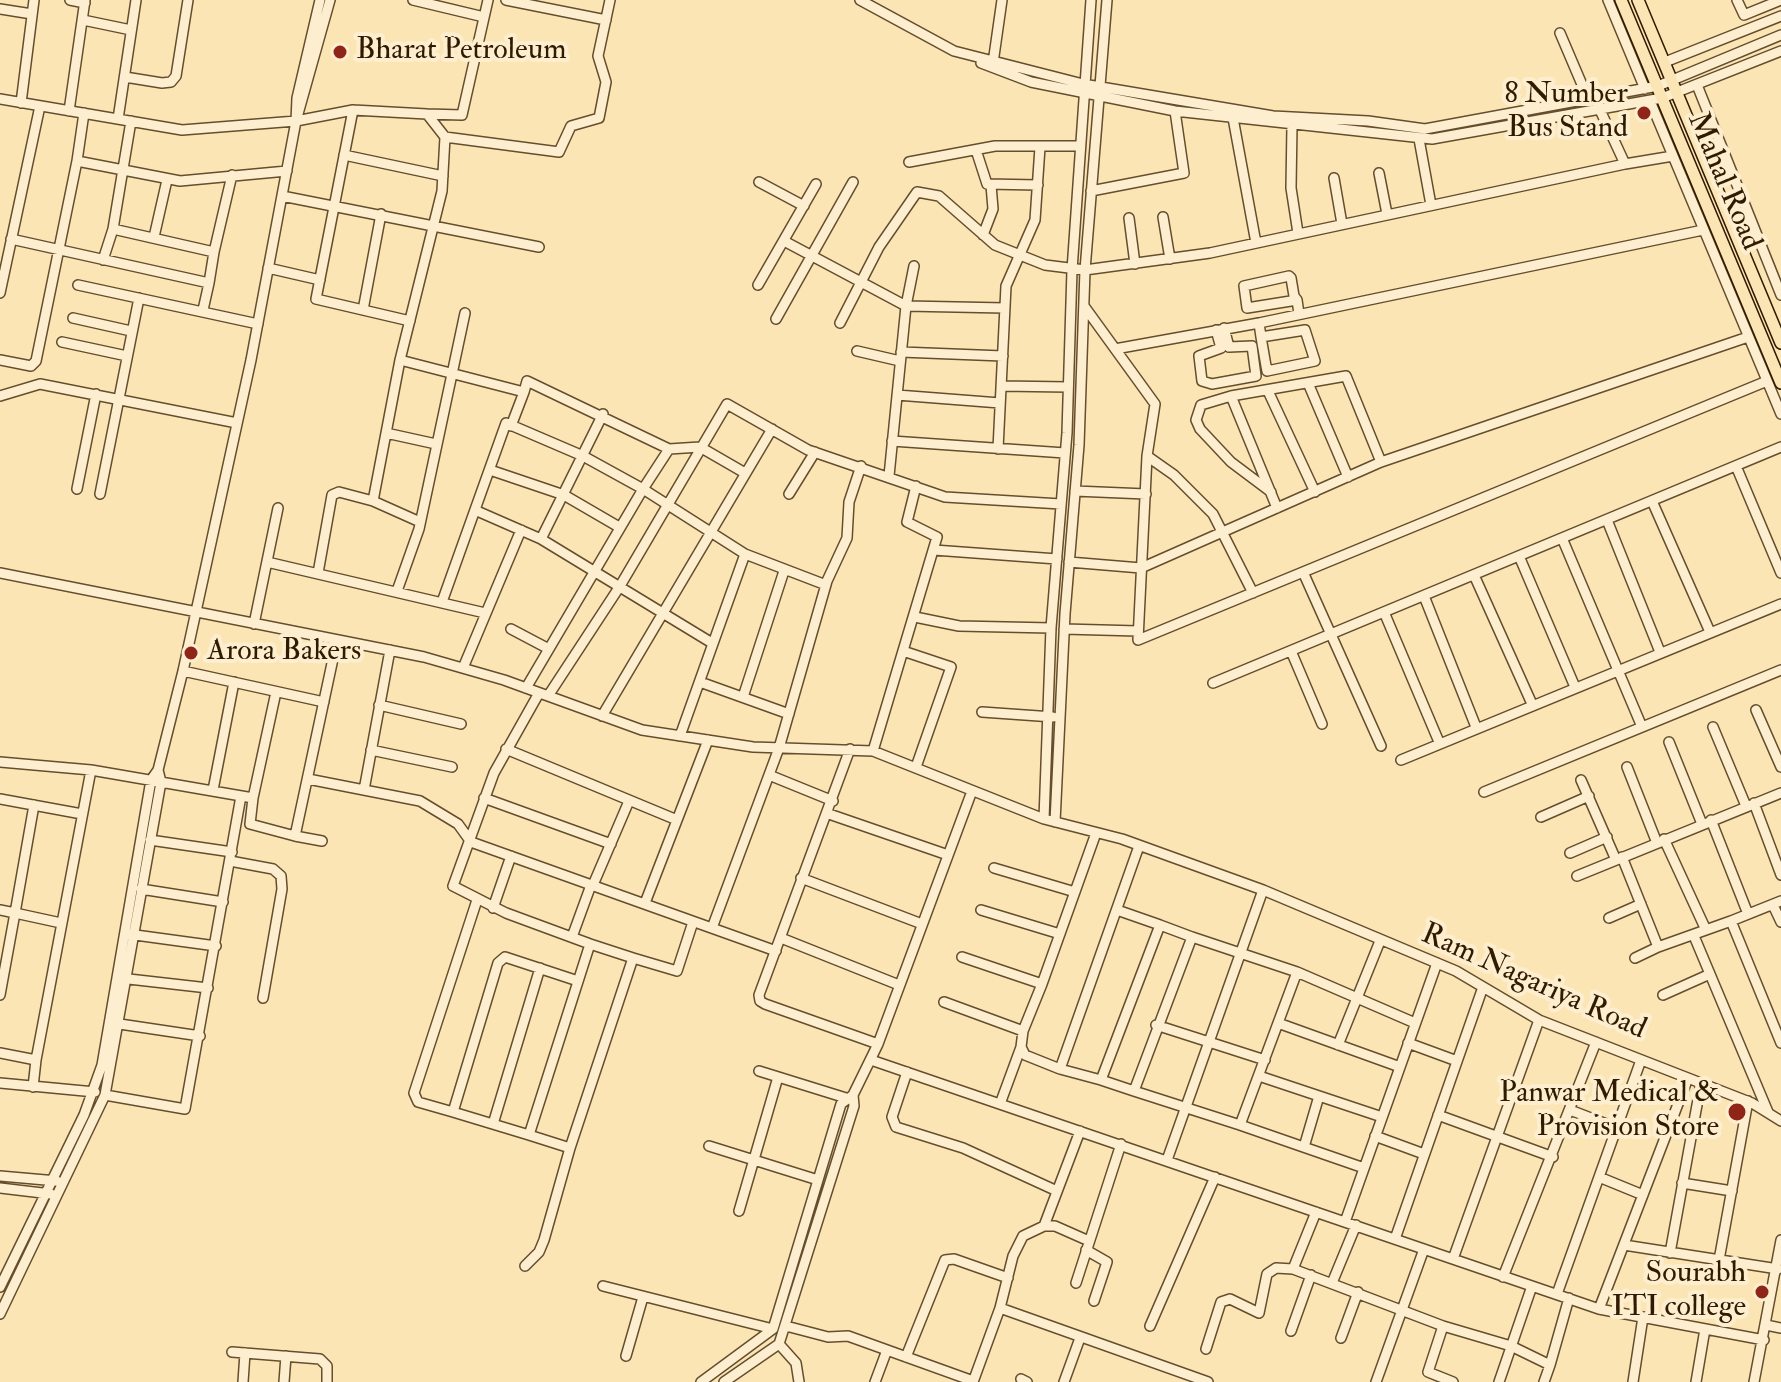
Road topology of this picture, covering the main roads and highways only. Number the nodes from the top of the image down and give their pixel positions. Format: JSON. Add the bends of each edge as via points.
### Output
{"nodes":[{"id":1,"x":1621,"y":0,"type":"edge"},
{"id":2,"x":1638,"y":0,"type":"edge"},
{"id":3,"x":1781,"y":343,"type":"edge"},
{"id":4,"x":1781,"y":383,"type":"edge"}],
"edges":[{"from":1,"to":4,"type":"main road","name":"Mahal Road"},
{"from":2,"to":3,"type":"main road","name":"Mahal Road"}]}
